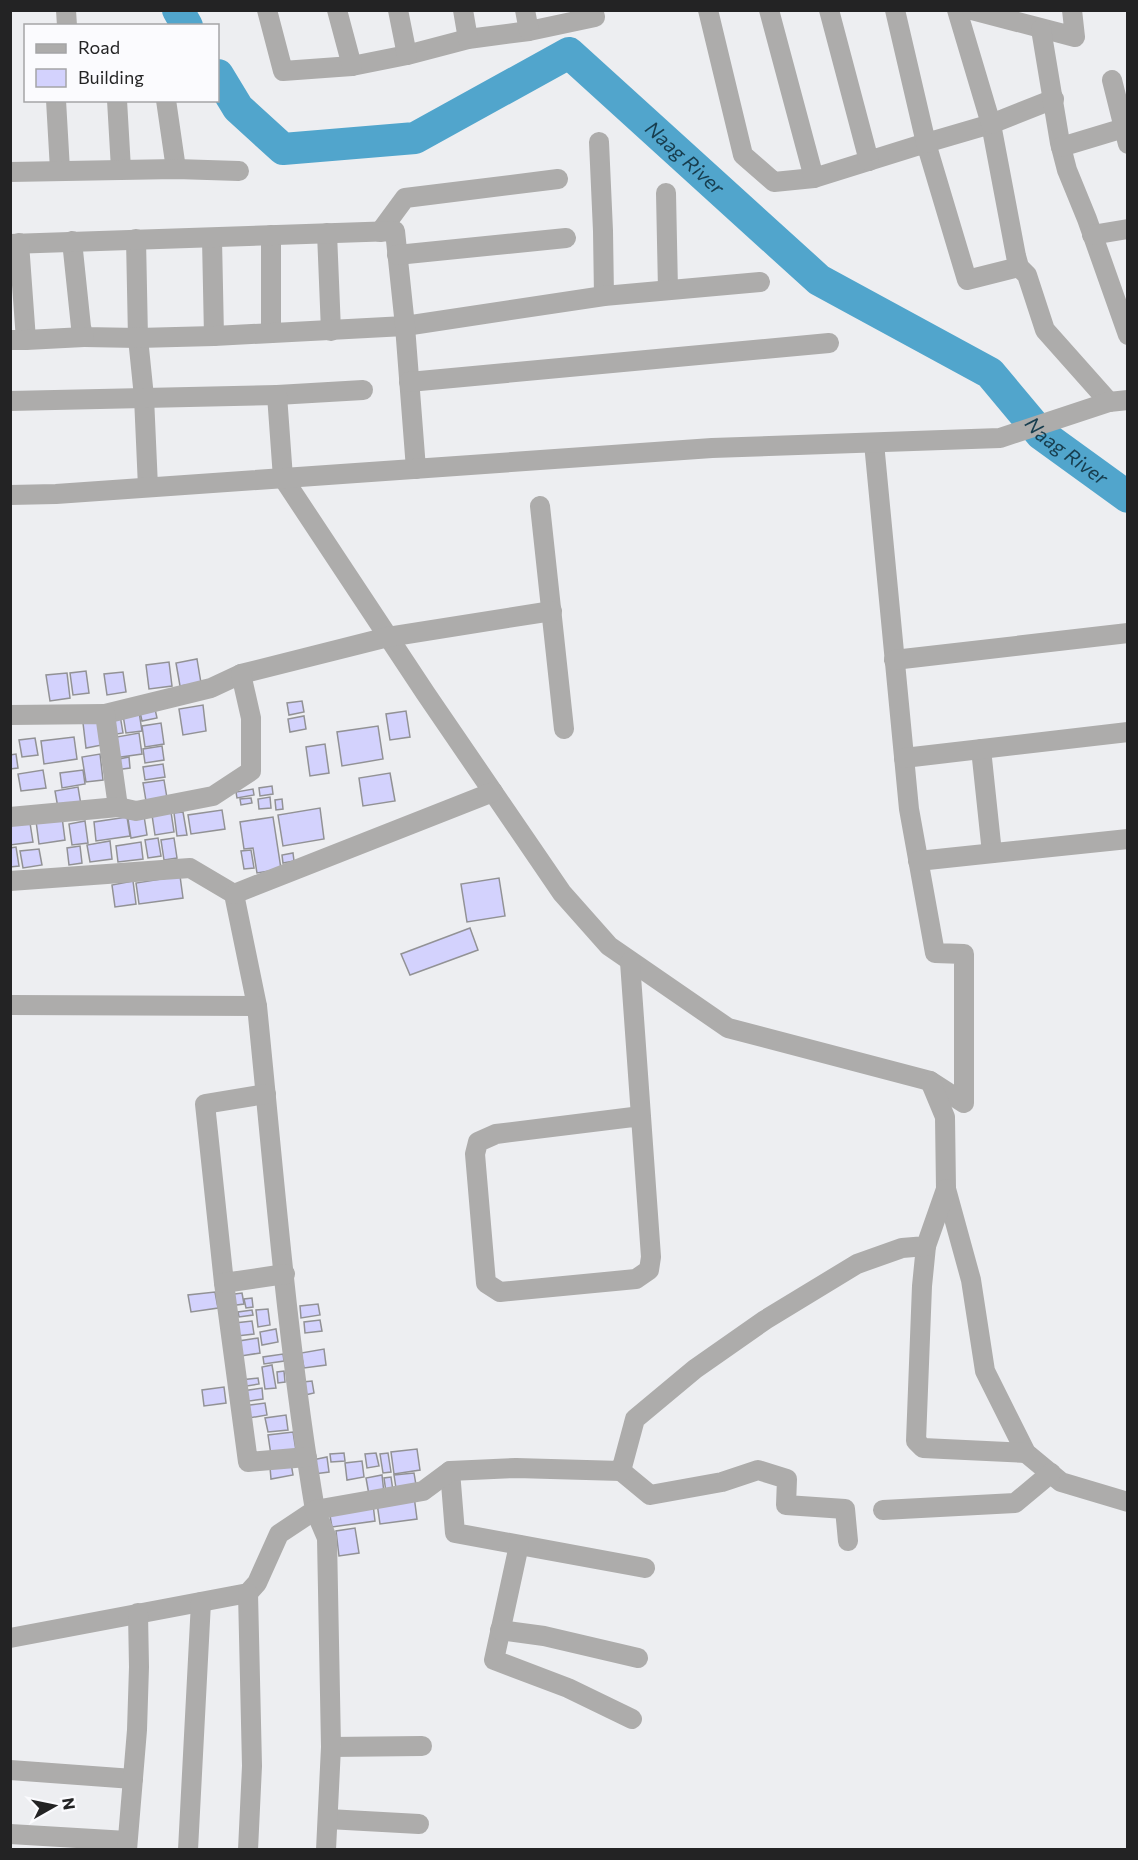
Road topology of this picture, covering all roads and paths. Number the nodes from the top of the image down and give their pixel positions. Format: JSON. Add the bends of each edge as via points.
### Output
{"nodes":[{"id":1,"x":267,"y":10,"type":"edge"},
{"id":2,"x":337,"y":10,"type":"edge"},
{"id":3,"x":398,"y":10,"type":"edge"},
{"id":4,"x":464,"y":10,"type":"edge"},
{"id":5,"x":525,"y":10,"type":"edge"},
{"id":6,"x":593,"y":10,"type":"edge"},
{"id":7,"x":708,"y":10,"type":"edge"},
{"id":8,"x":769,"y":10,"type":"edge"},
{"id":9,"x":829,"y":10,"type":"edge"},
{"id":10,"x":896,"y":10,"type":"edge"},
{"id":11,"x":957,"y":10,"type":"edge"},
{"id":12,"x":972,"y":10,"type":"edge"},
{"id":13,"x":1072,"y":10,"type":"edge"},
{"id":14,"x":1006,"y":16,"type":"edge"},
{"id":15,"x":1041,"y":29,"type":"junction"},
{"id":16,"x":529,"y":31,"type":"junction"},
{"id":17,"x":468,"y":39,"type":"junction"},
{"id":18,"x":407,"y":55,"type":"junction"},
{"id":19,"x":352,"y":66,"type":"junction"},
{"id":20,"x":1112,"y":80,"type":"dead end"},
{"id":21,"x":1054,"y":99,"type":"junction"},
{"id":22,"x":56,"y":102,"type":"edge"},
{"id":23,"x":117,"y":102,"type":"edge"},
{"id":24,"x":166,"y":102,"type":"edge"},
{"id":25,"x":1123,"y":106,"type":"edge"},
{"id":26,"x":991,"y":124,"type":"junction"},
{"id":27,"x":1126,"y":136,"type":"edge"},
{"id":28,"x":599,"y":142,"type":"dead end"},
{"id":29,"x":926,"y":143,"type":"junction"},
{"id":30,"x":1061,"y":147,"type":"junction"},
{"id":31,"x":869,"y":161,"type":"junction"},
{"id":32,"x":121,"y":169,"type":"junction"},
{"id":33,"x":176,"y":169,"type":"junction"},
{"id":34,"x":60,"y":171,"type":"junction"},
{"id":35,"x":239,"y":171,"type":"dead end"},
{"id":36,"x":10,"y":172,"type":"edge"},
{"id":37,"x":814,"y":178,"type":"junction"},
{"id":38,"x":558,"y":179,"type":"dead end"},
{"id":39,"x":666,"y":193,"type":"dead end"},
{"id":40,"x":1128,"y":230,"type":"edge"},
{"id":41,"x":380,"y":232,"type":"junction"},
{"id":42,"x":327,"y":233,"type":"junction"},
{"id":43,"x":271,"y":235,"type":"junction"},
{"id":44,"x":1092,"y":235,"type":"junction"},
{"id":45,"x":566,"y":237,"type":"dead end"},
{"id":46,"x":212,"y":238,"type":"junction"},
{"id":47,"x":136,"y":239,"type":"junction"},
{"id":48,"x":72,"y":241,"type":"junction"},
{"id":49,"x":15,"y":243,"type":"edge"},
{"id":50,"x":397,"y":255,"type":"junction"},
{"id":51,"x":1019,"y":267,"type":"junction"},
{"id":52,"x":760,"y":282,"type":"dead end"},
{"id":53,"x":668,"y":290,"type":"junction"},
{"id":54,"x":1120,"y":294,"type":"edge"},
{"id":55,"x":604,"y":296,"type":"junction"},
{"id":56,"x":405,"y":326,"type":"junction"},
{"id":57,"x":331,"y":331,"type":"junction"},
{"id":58,"x":271,"y":333,"type":"junction"},
{"id":59,"x":1128,"y":335,"type":"edge"},
{"id":60,"x":214,"y":336,"type":"junction"},
{"id":61,"x":84,"y":337,"type":"junction"},
{"id":62,"x":138,"y":338,"type":"junction"},
{"id":63,"x":18,"y":340,"type":"edge"},
{"id":64,"x":829,"y":343,"type":"dead end"},
{"id":65,"x":409,"y":382,"type":"junction"},
{"id":66,"x":363,"y":390,"type":"dead end"},
{"id":67,"x":277,"y":395,"type":"junction"},
{"id":68,"x":144,"y":397,"type":"junction"},
{"id":69,"x":10,"y":401,"type":"edge"},
{"id":70,"x":1118,"y":401,"type":"edge"},
{"id":71,"x":874,"y":443,"type":"junction"},
{"id":72,"x":416,"y":468,"type":"junction"},
{"id":73,"x":283,"y":478,"type":"junction"},
{"id":74,"x":148,"y":487,"type":"junction"},
{"id":75,"x":10,"y":495,"type":"edge"},
{"id":76,"x":540,"y":506,"type":"dead end"},
{"id":77,"x":552,"y":611,"type":"junction"},
{"id":78,"x":1128,"y":633,"type":"edge"},
{"id":79,"x":388,"y":637,"type":"junction"},
{"id":80,"x":894,"y":660,"type":"junction"},
{"id":81,"x":241,"y":674,"type":"junction"},
{"id":82,"x":105,"y":714,"type":"junction"},
{"id":83,"x":10,"y":715,"type":"edge"},
{"id":84,"x":564,"y":729,"type":"dead end"},
{"id":85,"x":1128,"y":732,"type":"edge"},
{"id":86,"x":981,"y":749,"type":"junction"},
{"id":87,"x":904,"y":758,"type":"junction"},
{"id":88,"x":493,"y":792,"type":"junction"},
{"id":89,"x":118,"y":807,"type":"junction"},
{"id":90,"x":10,"y":816,"type":"edge"},
{"id":91,"x":1128,"y":839,"type":"edge"},
{"id":92,"x":992,"y":853,"type":"junction"},
{"id":93,"x":918,"y":861,"type":"junction"},
{"id":94,"x":10,"y":881,"type":"edge"},
{"id":95,"x":234,"y":894,"type":"junction"},
{"id":96,"x":630,"y":962,"type":"junction"},
{"id":97,"x":10,"y":1005,"type":"edge"},
{"id":98,"x":257,"y":1006,"type":"junction"},
{"id":99,"x":930,"y":1081,"type":"junction"},
{"id":100,"x":266,"y":1094,"type":"junction"},
{"id":101,"x":641,"y":1116,"type":"junction"},
{"id":102,"x":946,"y":1189,"type":"junction"},
{"id":103,"x":926,"y":1246,"type":"junction"},
{"id":104,"x":285,"y":1274,"type":"junction"},
{"id":105,"x":224,"y":1283,"type":"junction"},
{"id":106,"x":1026,"y":1453,"type":"junction"},
{"id":107,"x":307,"y":1457,"type":"junction"},
{"id":108,"x":450,"y":1471,"type":"junction"},
{"id":109,"x":621,"y":1471,"type":"junction"},
{"id":110,"x":1051,"y":1473,"type":"junction"},
{"id":111,"x":1128,"y":1502,"type":"edge"},
{"id":112,"x":315,"y":1510,"type":"junction"},
{"id":113,"x":883,"y":1510,"type":"dead end"},
{"id":114,"x":848,"y":1541,"type":"dead end"},
{"id":115,"x":519,"y":1545,"type":"junction"},
{"id":116,"x":645,"y":1568,"type":"dead end"},
{"id":117,"x":248,"y":1593,"type":"junction"},
{"id":118,"x":201,"y":1602,"type":"junction"},
{"id":119,"x":138,"y":1613,"type":"junction"},
{"id":120,"x":500,"y":1630,"type":"junction"},
{"id":121,"x":10,"y":1638,"type":"edge"},
{"id":122,"x":638,"y":1658,"type":"dead end"},
{"id":123,"x":632,"y":1719,"type":"dead end"},
{"id":124,"x":422,"y":1746,"type":"dead end"},
{"id":125,"x":331,"y":1747,"type":"junction"},
{"id":126,"x":10,"y":1770,"type":"edge"},
{"id":127,"x":133,"y":1779,"type":"junction"},
{"id":128,"x":328,"y":1819,"type":"junction"},
{"id":129,"x":419,"y":1824,"type":"dead end"},
{"id":130,"x":10,"y":1834,"type":"edge"},
{"id":131,"x":127,"y":1845,"type":"edge"},
{"id":132,"x":188,"y":1850,"type":"edge"},
{"id":133,"x":248,"y":1850,"type":"edge"},
{"id":134,"x":326,"y":1850,"type":"edge"}],
"edges":[{"from":1,"to":19,"type":"street","via":[[283,71]]},
{"from":2,"to":19,"type":"street"},
{"from":3,"to":18,"type":"street"},
{"from":4,"to":17,"type":"street"},
{"from":5,"to":16,"type":"street"},
{"from":6,"to":16,"type":"street","via":[[595,16]]},
{"from":7,"to":37,"type":"street","via":[[743,155],[774,182]]},
{"from":8,"to":37,"type":"street"},
{"from":9,"to":31,"type":"street"},
{"from":10,"to":29,"type":"street"},
{"from":11,"to":26,"type":"street"},
{"from":12,"to":14,"type":"street"},
{"from":13,"to":15,"type":"street","via":[[1075,37]]},
{"from":14,"to":15,"type":"street"},
{"from":15,"to":21,"type":"street"},
{"from":16,"to":17,"type":"street"},
{"from":17,"to":18,"type":"street"},
{"from":18,"to":19,"type":"street"},
{"from":20,"to":25,"type":"street"},
{"from":21,"to":26,"type":"street"},
{"from":21,"to":30,"type":"street"},
{"from":22,"to":34,"type":"street"},
{"from":23,"to":32,"type":"street"},
{"from":24,"to":33,"type":"street"},
{"from":25,"to":27,"type":"street"},
{"from":26,"to":29,"type":"street"},
{"from":26,"to":51,"type":"street"},
{"from":27,"to":30,"type":"street"},
{"from":28,"to":55,"type":"street"},
{"from":29,"to":31,"type":"street"},
{"from":29,"to":51,"type":"street","via":[[968,280]]},
{"from":30,"to":44,"type":"street"},
{"from":31,"to":37,"type":"street"},
{"from":32,"to":33,"type":"street"},
{"from":32,"to":34,"type":"street"},
{"from":33,"to":35,"type":"street"},
{"from":34,"to":36,"type":"street"},
{"from":38,"to":41,"type":"street","via":[[405,198]]},
{"from":39,"to":53,"type":"street"},
{"from":40,"to":44,"type":"street"},
{"from":41,"to":42,"type":"street"},
{"from":41,"to":50,"type":"street","via":[[394,231]]},
{"from":42,"to":43,"type":"street"},
{"from":42,"to":57,"type":"street"},
{"from":43,"to":46,"type":"street"},
{"from":43,"to":58,"type":"street"},
{"from":44,"to":54,"type":"street"},
{"from":45,"to":50,"type":"street"},
{"from":46,"to":47,"type":"street"},
{"from":46,"to":60,"type":"street"},
{"from":47,"to":48,"type":"street"},
{"from":47,"to":62,"type":"street"},
{"from":48,"to":49,"type":"street"},
{"from":48,"to":61,"type":"street"},
{"from":49,"to":63,"type":"street"},
{"from":50,"to":56,"type":"street"},
{"from":51,"to":70,"type":"street","via":[[1027,275],[1045,330]]},
{"from":52,"to":53,"type":"street"},
{"from":53,"to":55,"type":"street"},
{"from":54,"to":59,"type":"street"},
{"from":55,"to":56,"type":"street"},
{"from":56,"to":57,"type":"street"},
{"from":56,"to":65,"type":"street"},
{"from":57,"to":58,"type":"street"},
{"from":58,"to":60,"type":"street"},
{"from":60,"to":62,"type":"street"},
{"from":61,"to":62,"type":"street"},
{"from":61,"to":63,"type":"street"},
{"from":62,"to":68,"type":"street"},
{"from":64,"to":65,"type":"street"},
{"from":65,"to":72,"type":"street"},
{"from":66,"to":67,"type":"street"},
{"from":67,"to":68,"type":"street"},
{"from":67,"to":73,"type":"street"},
{"from":68,"to":69,"type":"street"},
{"from":68,"to":74,"type":"street"},
{"from":70,"to":71,"type":"street","via":[[999,438]]},
{"from":71,"to":72,"type":"street","via":[[712,448]]},
{"from":71,"to":80,"type":"street"},
{"from":72,"to":73,"type":"street"},
{"from":73,"to":74,"type":"street"},
{"from":73,"to":79,"type":"street"},
{"from":74,"to":75,"type":"street"},
{"from":76,"to":77,"type":"street"},
{"from":77,"to":79,"type":"street"},
{"from":77,"to":84,"type":"street"},
{"from":78,"to":80,"type":"street"},
{"from":79,"to":81,"type":"street"},
{"from":79,"to":88,"type":"street"},
{"from":80,"to":87,"type":"street"},
{"from":81,"to":82,"type":"street","via":[[212,688]]},
{"from":81,"to":89,"type":"street","via":[[251,718],[251,771],[213,796],[136,811]]},
{"from":82,"to":83,"type":"street"},
{"from":82,"to":89,"type":"street"},
{"from":85,"to":86,"type":"street"},
{"from":86,"to":87,"type":"street"},
{"from":86,"to":92,"type":"street"},
{"from":87,"to":93,"type":"street"},
{"from":88,"to":95,"type":"street"},
{"from":88,"to":96,"type":"street","via":[[562,893],[609,946]]},
{"from":89,"to":90,"type":"street"},
{"from":91,"to":92,"type":"street"},
{"from":92,"to":93,"type":"street"},
{"from":93,"to":99,"type":"street","via":[[935,953],[964,954],[964,1104]]},
{"from":94,"to":95,"type":"street","via":[[190,868]]},
{"from":95,"to":98,"type":"street"},
{"from":96,"to":99,"type":"street","via":[[728,1028]]},
{"from":96,"to":101,"type":"street"},
{"from":97,"to":98,"type":"street"},
{"from":98,"to":100,"type":"street"},
{"from":99,"to":102,"type":"street","via":[[945,1117]]},
{"from":100,"to":104,"type":"street"},
{"from":100,"to":105,"type":"street","via":[[205,1104]]},
{"from":101,"to":101,"type":"street","via":[[649,1270],[636,1279],[500,1292],[486,1284],[475,1154],[478,1142],[496,1134]]},
{"from":102,"to":103,"type":"street"},
{"from":102,"to":106,"type":"street","via":[[971,1280],[985,1371]]},
{"from":103,"to":106,"type":"street","via":[[916,1441],[923,1448]]},
{"from":103,"to":109,"type":"street","via":[[902,1248],[857,1264],[765,1320],[695,1369],[635,1419]]},
{"from":104,"to":105,"type":"street"},
{"from":104,"to":107,"type":"street"},
{"from":105,"to":107,"type":"street","via":[[248,1462]]},
{"from":106,"to":110,"type":"street"},
{"from":107,"to":112,"type":"street"},
{"from":108,"to":109,"type":"street"},
{"from":108,"to":112,"type":"street","via":[[423,1491]]},
{"from":108,"to":115,"type":"street","via":[[455,1533]]},
{"from":109,"to":114,"type":"street","via":[[650,1495],[722,1482],[758,1470],[787,1479],[786,1505],[845,1509]]},
{"from":110,"to":111,"type":"street","via":[[1061,1482]]},
{"from":110,"to":113,"type":"street","via":[[1015,1503]]},
{"from":112,"to":117,"type":"street","via":[[279,1534]]},
{"from":112,"to":125,"type":"street","via":[[327,1538]]},
{"from":115,"to":116,"type":"street"},
{"from":115,"to":120,"type":"street"},
{"from":117,"to":118,"type":"street"},
{"from":117,"to":133,"type":"street","via":[[252,1766]]},
{"from":118,"to":119,"type":"street"},
{"from":118,"to":132,"type":"street"},
{"from":119,"to":121,"type":"street"},
{"from":119,"to":127,"type":"street","via":[[140,1667]]},
{"from":120,"to":122,"type":"street"},
{"from":120,"to":123,"type":"street","via":[[494,1660],[568,1688]]},
{"from":124,"to":125,"type":"street"},
{"from":125,"to":128,"type":"street"},
{"from":126,"to":127,"type":"street"},
{"from":127,"to":131,"type":"street"},
{"from":128,"to":129,"type":"street"},
{"from":128,"to":134,"type":"street"},
{"from":130,"to":131,"type":"street"}]}
